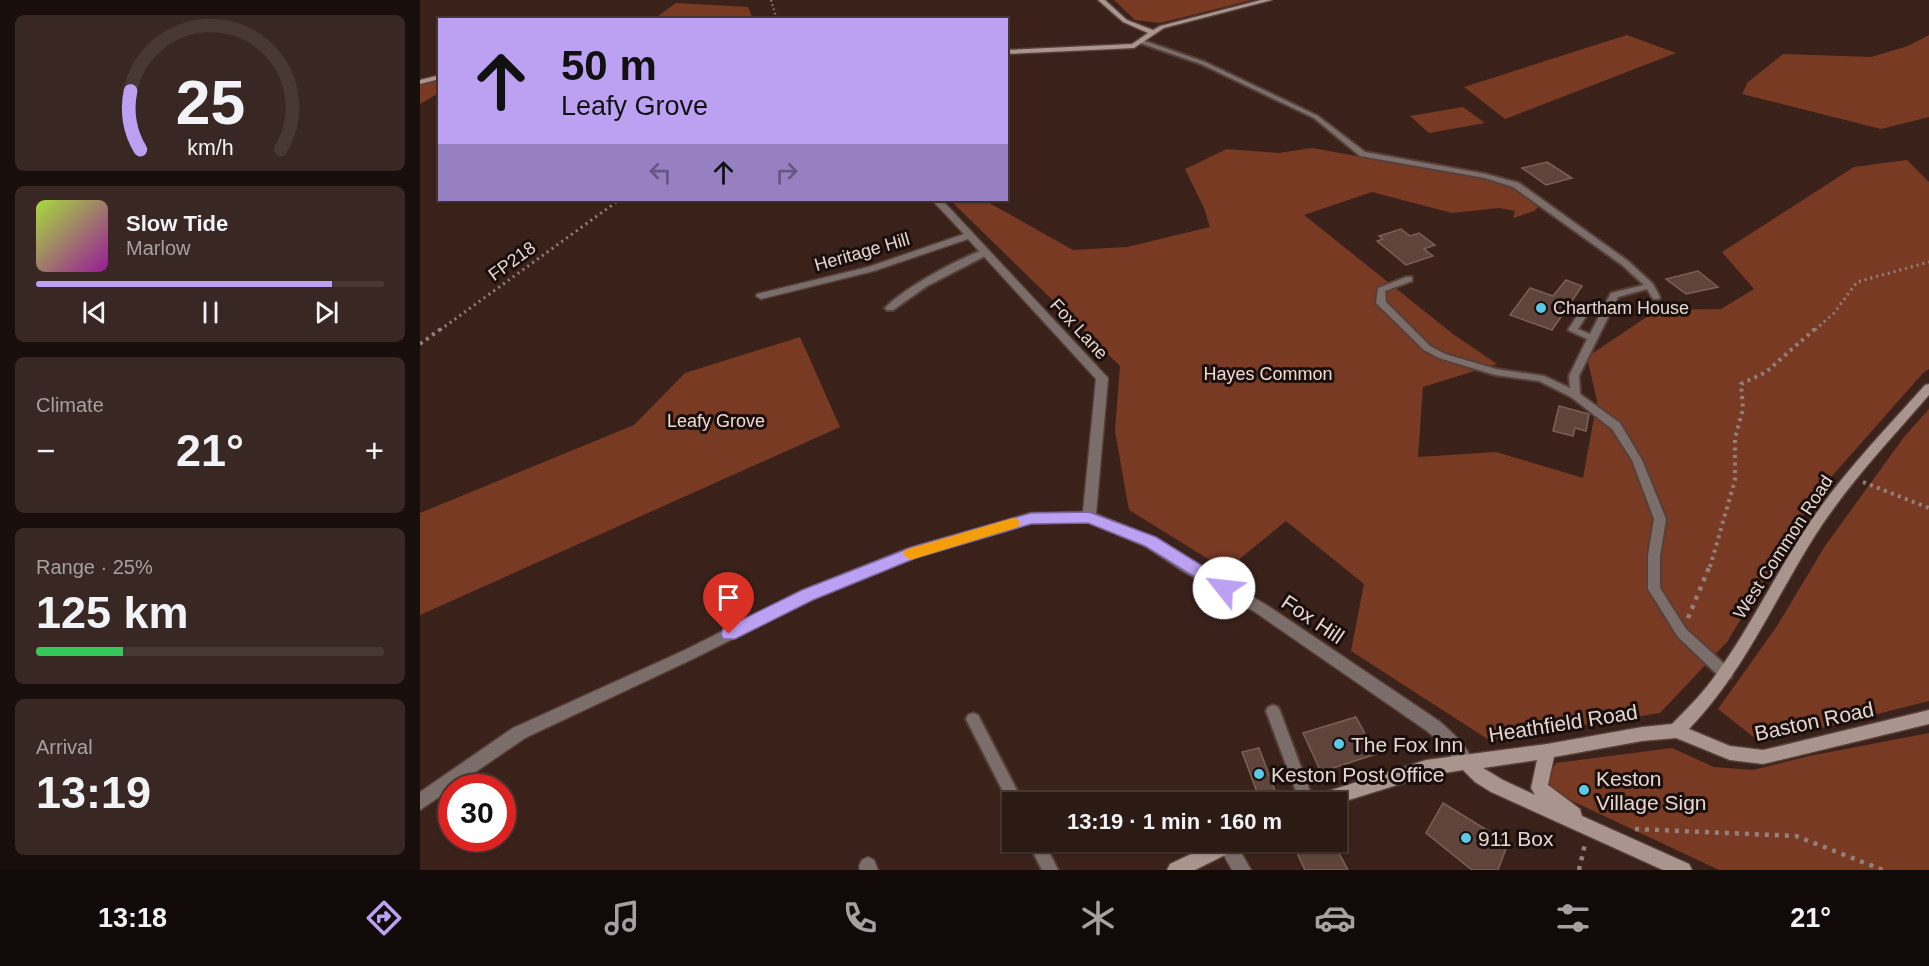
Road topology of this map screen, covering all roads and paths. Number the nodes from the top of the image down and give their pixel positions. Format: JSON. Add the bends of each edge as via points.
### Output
{"nodes":[{"id":1,"x":771,"y":0,"type":"edge"},
{"id":2,"x":1101,"y":0,"type":"edge"},
{"id":3,"x":1269,"y":0,"type":"edge"},
{"id":4,"x":776,"y":18,"type":"edge"},
{"id":5,"x":1153,"y":33,"type":"junction"},
{"id":6,"x":1142,"y":42,"type":"junction"},
{"id":7,"x":1008,"y":52,"type":"edge"},
{"id":8,"x":438,"y":77,"type":"edge"},
{"id":9,"x":420,"y":82,"type":"edge"},
{"id":10,"x":618,"y":201,"type":"edge"},
{"id":11,"x":938,"y":201,"type":"edge"},
{"id":12,"x":970,"y":235,"type":"junction"},
{"id":13,"x":986,"y":252,"type":"junction"},
{"id":14,"x":1929,"y":262,"type":"edge"},
{"id":15,"x":1409,"y":279,"type":"dead end"},
{"id":16,"x":1650,"y":286,"type":"junction"},
{"id":17,"x":761,"y":296,"type":"dead end"},
{"id":18,"x":1656,"y":297,"type":"dead end"},
{"id":19,"x":1587,"y":307,"type":"dead end"},
{"id":20,"x":890,"y":308,"type":"dead end"},
{"id":21,"x":1593,"y":338,"type":"junction"},
{"id":22,"x":420,"y":344,"type":"edge"},
{"id":23,"x":1929,"y":388,"type":"edge"},
{"id":24,"x":1575,"y":395,"type":"junction"},
{"id":25,"x":1853,"y":476,"type":"junction"},
{"id":26,"x":1929,"y":508,"type":"edge"},
{"id":27,"x":1089,"y":517,"type":"junction"},
{"id":28,"x":1682,"y":633,"type":"junction"},
{"id":29,"x":1726,"y":674,"type":"junction"},
{"id":30,"x":1273,"y":711,"type":"dead end"},
{"id":31,"x":1929,"y":717,"type":"edge"},
{"id":32,"x":973,"y":719,"type":"dead end"},
{"id":33,"x":1676,"y":731,"type":"junction"},
{"id":34,"x":1547,"y":751,"type":"junction"},
{"id":35,"x":1465,"y":761,"type":"junction"},
{"id":36,"x":1011,"y":792,"type":"edge"},
{"id":37,"x":1303,"y":792,"type":"edge"},
{"id":38,"x":1347,"y":793,"type":"edge"},
{"id":39,"x":420,"y":802,"type":"edge"},
{"id":40,"x":1589,"y":827,"type":"junction"},
{"id":41,"x":1623,"y":828,"type":"dead end"},
{"id":42,"x":1041,"y":852,"type":"edge"},
{"id":43,"x":1212,"y":852,"type":"edge"},
{"id":44,"x":1234,"y":852,"type":"edge"},
{"id":45,"x":1050,"y":870,"type":"edge"},
{"id":46,"x":1176,"y":870,"type":"edge"},
{"id":47,"x":1242,"y":870,"type":"edge"},
{"id":48,"x":1579,"y":870,"type":"edge"},
{"id":49,"x":1683,"y":870,"type":"edge"},
{"id":50,"x":1883,"y":870,"type":"edge"}],
"edges":[{"from":1,"to":4,"type":"path"},
{"from":2,"to":5,"type":"street","via":[[1125,21]]},
{"from":3,"to":5,"type":"street","via":[[1162,27]]},
{"from":5,"to":6,"type":"street"},
{"from":6,"to":7,"type":"street","via":[[1115,49]]},
{"from":6,"to":16,"type":"lane","via":[[1203,63],[1296,107],[1330,125],[1363,154],[1516,185],[1625,263]]},
{"from":8,"to":9,"type":"street"},
{"from":10,"to":22,"type":"path","name":"FP218"},
{"from":11,"to":12,"type":"street","name":"Fox Lane"},
{"from":12,"to":13,"type":"street","name":"Fox Lane"},
{"from":12,"to":17,"type":"street","name":"Heritage Hill","via":[[871,269]]},
{"from":13,"to":20,"type":"lane","via":[[927,281]]},
{"from":13,"to":27,"type":"street","name":"Fox Lane","via":[[1102,378]]},
{"from":14,"to":28,"type":"path","via":[[1857,282],[1834,313],[1766,372],[1742,384],[1743,409],[1735,438],[1735,480],[1706,579]]},
{"from":15,"to":24,"type":"lane","via":[[1381,291],[1381,303],[1427,348],[1495,372],[1541,378]]},
{"from":16,"to":18,"type":"lane"},
{"from":16,"to":21,"type":"lane","via":[[1614,295]]},
{"from":19,"to":21,"type":"lane","via":[[1574,330]]},
{"from":21,"to":24,"type":"lane","via":[[1574,376]]},
{"from":23,"to":25,"type":"street","name":"West Common Road"},
{"from":24,"to":28,"type":"lane","via":[[1616,426],[1637,460],[1660,519],[1654,589]]},
{"from":25,"to":26,"type":"path"},
{"from":25,"to":29,"type":"street","name":"West Common Road","via":[[1831,502]]},
{"from":27,"to":35,"type":"street","name":"Fox Hill","via":[[1150,542],[1260,608],[1433,726]]},
{"from":27,"to":39,"type":"street","via":[[1031,518],[912,553],[807,595],[519,733]]},
{"from":28,"to":29,"type":"lane"},
{"from":29,"to":33,"type":"street","name":"West Common Road","via":[[1695,714]]},
{"from":30,"to":37,"type":"lane"},
{"from":31,"to":33,"type":"street","name":"Baston Road","via":[[1763,756],[1730,753]]},
{"from":32,"to":36,"type":"lane"},
{"from":33,"to":34,"type":"street","name":"Heathfield Road"},
{"from":34,"to":35,"type":"street","name":"Heathfield Road"},
{"from":34,"to":40,"type":"street","via":[[1539,788]]},
{"from":35,"to":38,"type":"street","name":"Heathfield Road","via":[[1404,774]]},
{"from":35,"to":40,"type":"street","via":[[1488,782]]},
{"from":40,"to":48,"type":"path"},
{"from":40,"to":49,"type":"street"},
{"from":41,"to":50,"type":"path","via":[[1796,836]]},
{"from":42,"to":45,"type":"lane"},
{"from":43,"to":46,"type":"street"},
{"from":44,"to":47,"type":"street"}]}
